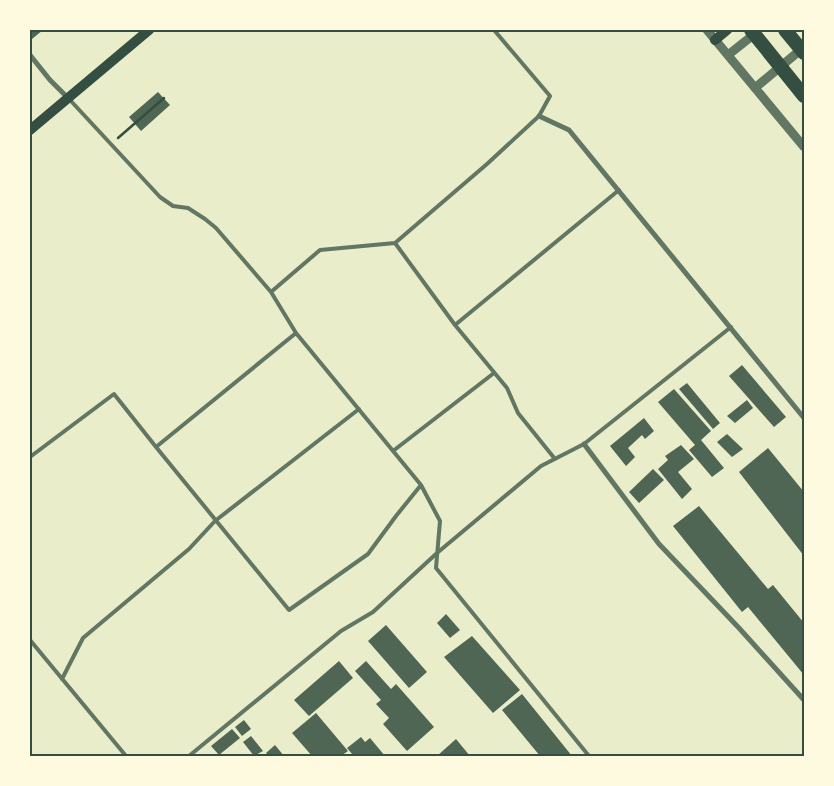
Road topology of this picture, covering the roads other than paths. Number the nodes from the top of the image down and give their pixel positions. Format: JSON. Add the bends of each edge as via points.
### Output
{"nodes":[{"id":1,"x":149,"y":30,"type":"edge"},
{"id":2,"x":494,"y":30,"type":"edge"},
{"id":3,"x":707,"y":30,"type":"edge"},
{"id":4,"x":727,"y":30,"type":"edge"},
{"id":5,"x":750,"y":30,"type":"edge"},
{"id":6,"x":759,"y":30,"type":"edge"},
{"id":7,"x":785,"y":30,"type":"edge"},
{"id":8,"x":715,"y":40,"type":"junction"},
{"id":9,"x":804,"y":47,"type":"edge"},
{"id":10,"x":804,"y":54,"type":"edge"},
{"id":11,"x":30,"y":55,"type":"edge"},
{"id":12,"x":728,"y":56,"type":"junction"},
{"id":13,"x":755,"y":88,"type":"junction"},
{"id":14,"x":804,"y":96,"type":"edge"},
{"id":15,"x":68,"y":98,"type":"junction"},
{"id":16,"x":539,"y":116,"type":"junction"},
{"id":17,"x":30,"y":130,"type":"edge"},
{"id":18,"x":804,"y":147,"type":"edge"},
{"id":19,"x":619,"y":190,"type":"junction"},
{"id":20,"x":395,"y":243,"type":"junction"},
{"id":21,"x":271,"y":292,"type":"junction"},
{"id":22,"x":455,"y":325,"type":"junction"},
{"id":23,"x":731,"y":328,"type":"junction"},
{"id":24,"x":296,"y":333,"type":"junction"},
{"id":25,"x":494,"y":373,"type":"junction"},
{"id":26,"x":359,"y":409,"type":"junction"},
{"id":27,"x":804,"y":418,"type":"edge"},
{"id":28,"x":584,"y":444,"type":"junction"},
{"id":29,"x":156,"y":447,"type":"junction"},
{"id":30,"x":394,"y":452,"type":"junction"},
{"id":31,"x":30,"y":456,"type":"edge"},
{"id":32,"x":554,"y":459,"type":"junction"},
{"id":33,"x":421,"y":485,"type":"junction"},
{"id":34,"x":216,"y":520,"type":"junction"},
{"id":35,"x":438,"y":553,"type":"junction"},
{"id":36,"x":30,"y":640,"type":"edge"},
{"id":37,"x":62,"y":679,"type":"junction"},
{"id":38,"x":804,"y":700,"type":"edge"},
{"id":39,"x":126,"y":756,"type":"edge"},
{"id":40,"x":189,"y":756,"type":"edge"},
{"id":41,"x":589,"y":756,"type":"edge"}],
"edges":[{"from":1,"to":15,"type":"main road"},
{"from":2,"to":16,"type":"lane","via":[[550,96]]},
{"from":3,"to":8,"type":"street"},
{"from":4,"to":8,"type":"main road"},
{"from":5,"to":14,"type":"highway"},
{"from":6,"to":12,"type":"street"},
{"from":7,"to":10,"type":"highway"},
{"from":8,"to":12,"type":"street"},
{"from":9,"to":13,"type":"street"},
{"from":11,"to":15,"type":"street"},
{"from":12,"to":13,"type":"street"},
{"from":13,"to":18,"type":"street"},
{"from":15,"to":17,"type":"main road"},
{"from":15,"to":21,"type":"lane","via":[[160,197],[173,206],[188,208],[216,228]]},
{"from":16,"to":19,"type":"street","via":[[569,130]]},
{"from":16,"to":20,"type":"lane"},
{"from":19,"to":22,"type":"lane"},
{"from":19,"to":23,"type":"street"},
{"from":20,"to":21,"type":"lane","via":[[320,250]]},
{"from":20,"to":22,"type":"lane"},
{"from":21,"to":24,"type":"lane"},
{"from":22,"to":25,"type":"lane"},
{"from":23,"to":27,"type":"street"},
{"from":23,"to":28,"type":"lane"},
{"from":24,"to":26,"type":"lane"},
{"from":24,"to":29,"type":"lane"},
{"from":25,"to":30,"type":"lane"},
{"from":25,"to":32,"type":"lane","via":[[507,388],[518,413]]},
{"from":26,"to":30,"type":"lane"},
{"from":26,"to":34,"type":"lane"},
{"from":28,"to":32,"type":"lane"},
{"from":28,"to":38,"type":"street","via":[[659,544]]},
{"from":29,"to":31,"type":"lane","via":[[114,394]]},
{"from":29,"to":34,"type":"lane"},
{"from":30,"to":33,"type":"lane"},
{"from":32,"to":35,"type":"lane","via":[[541,466]]},
{"from":33,"to":34,"type":"lane","via":[[368,554],[289,610]]},
{"from":33,"to":35,"type":"lane","via":[[440,521]]},
{"from":34,"to":37,"type":"lane","via":[[189,549],[83,638]]},
{"from":35,"to":40,"type":"lane","via":[[373,612],[342,631]]},
{"from":35,"to":41,"type":"lane","via":[[436,568]]},
{"from":36,"to":37,"type":"lane"},
{"from":37,"to":39,"type":"lane"}]}
